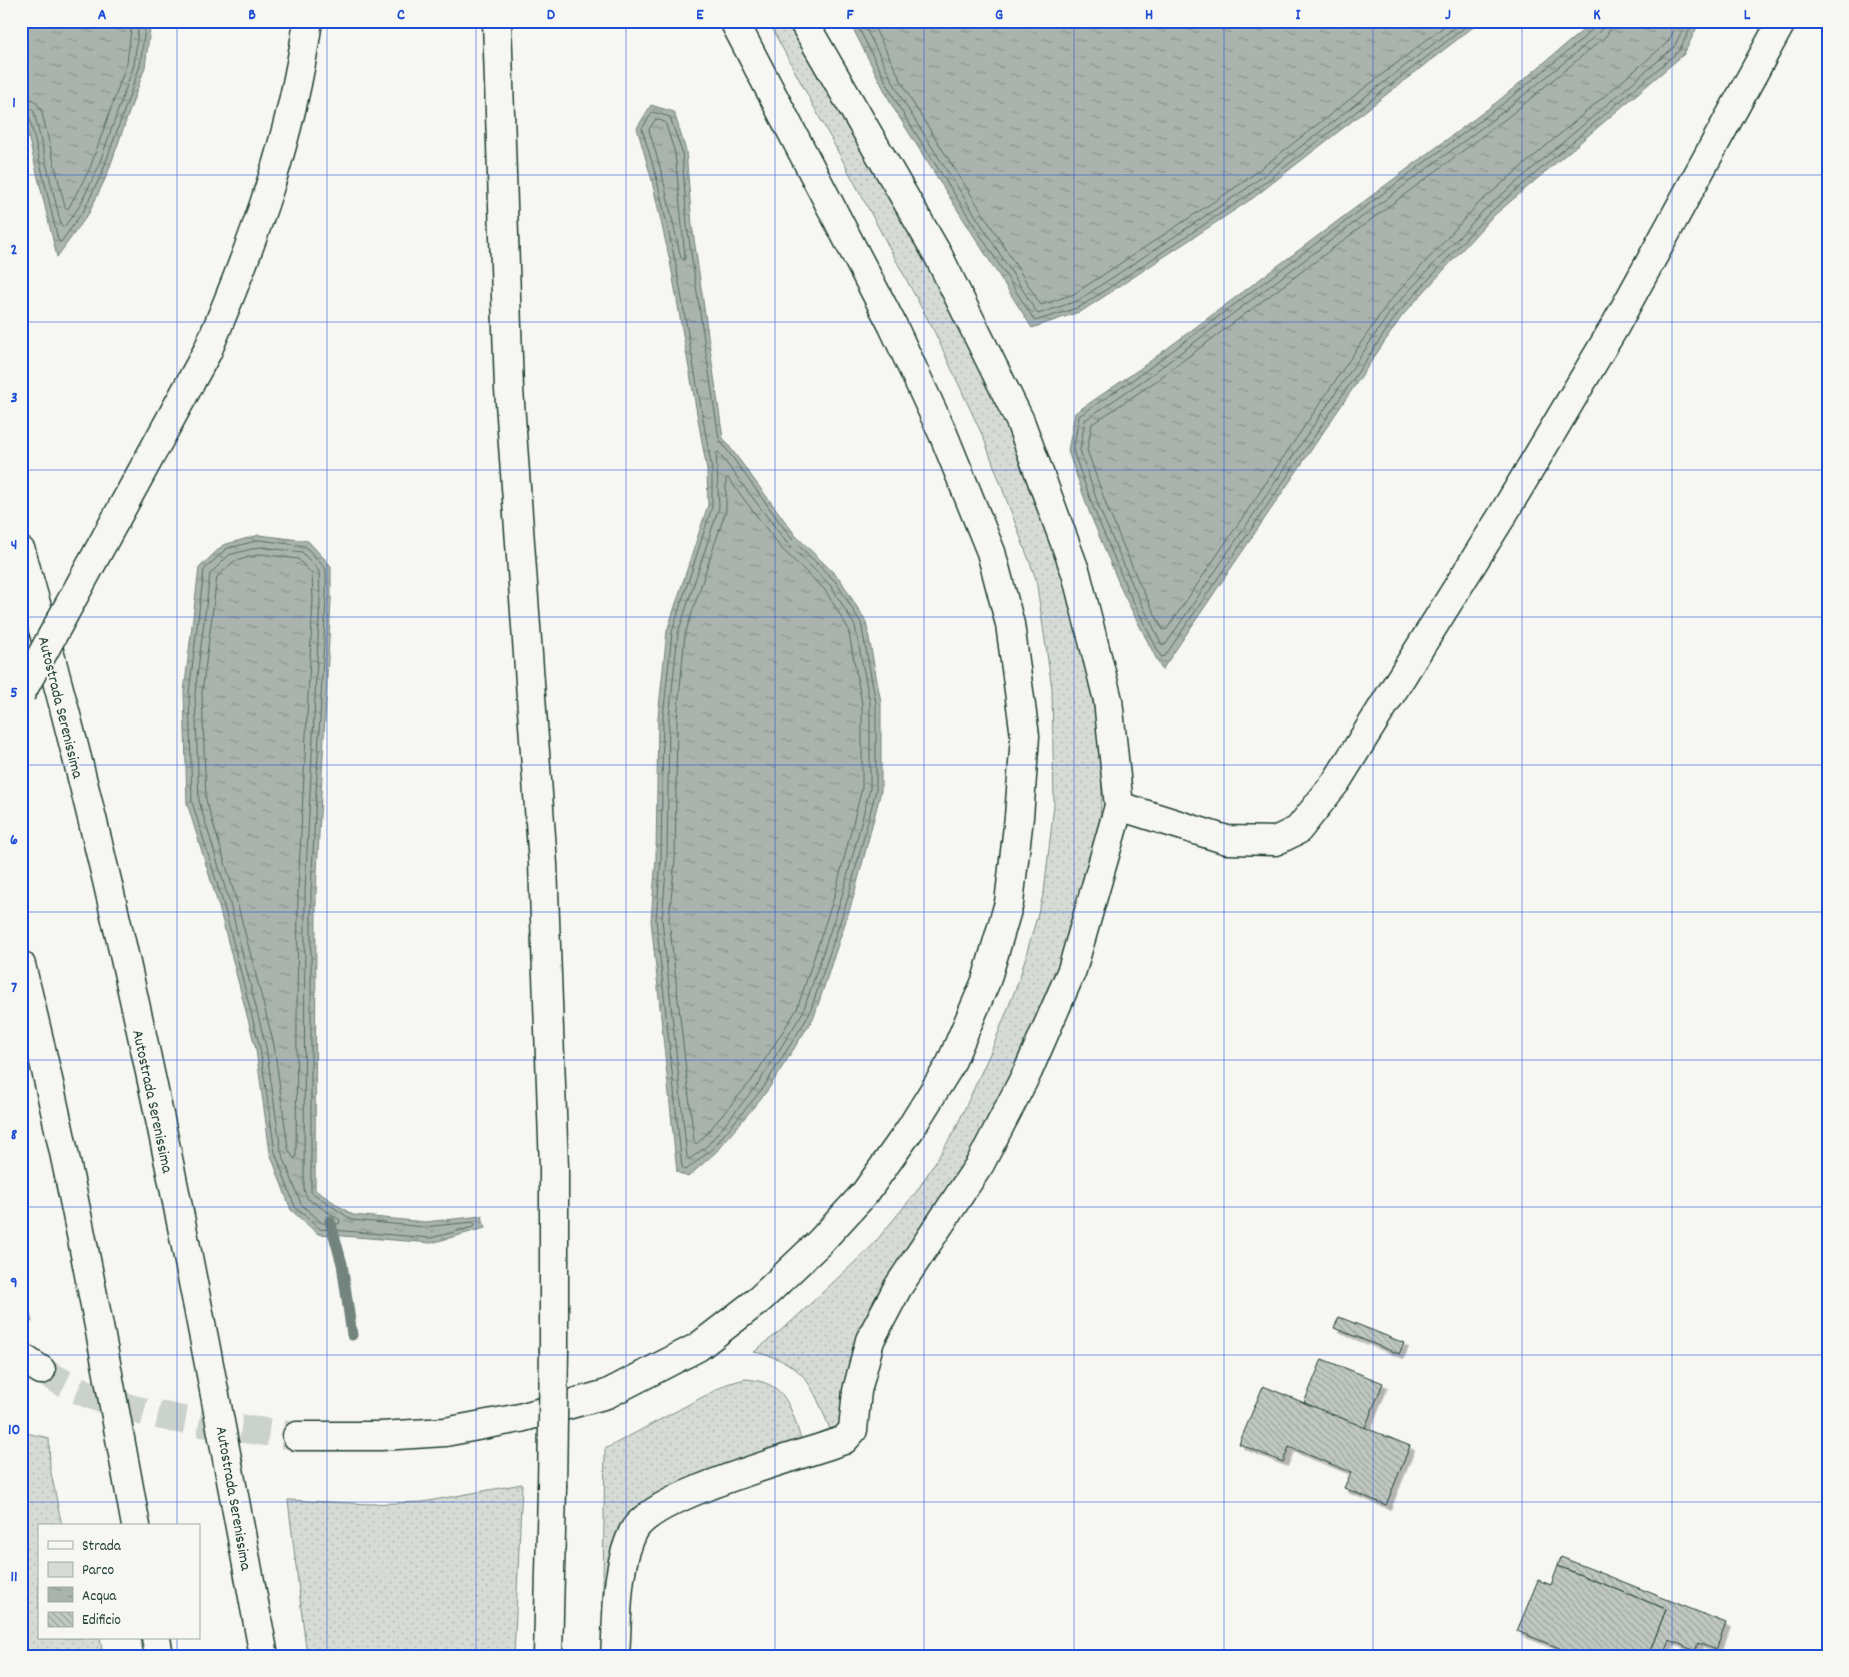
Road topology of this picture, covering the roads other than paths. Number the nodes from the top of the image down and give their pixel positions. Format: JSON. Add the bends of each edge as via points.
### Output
{"nodes":[{"id":1,"x":308,"y":21,"type":"edge"},
{"id":2,"x":498,"y":21,"type":"edge"},
{"id":3,"x":734,"y":21,"type":"edge"},
{"id":4,"x":803,"y":21,"type":"edge"},
{"id":5,"x":1782,"y":21,"type":"edge"},
{"id":6,"x":21,"y":551,"type":"edge"},
{"id":7,"x":21,"y":693,"type":"edge"},
{"id":8,"x":1119,"y":806,"type":"junction"},
{"id":9,"x":21,"y":965,"type":"edge"},
{"id":10,"x":297,"y":1436,"type":"tunnel mouth"},
{"id":11,"x":136,"y":1524,"type":"edge"},
{"id":12,"x":156,"y":1640,"type":"edge"},
{"id":13,"x":159,"y":1656,"type":"edge"},
{"id":14,"x":264,"y":1656,"type":"edge"},
{"id":15,"x":548,"y":1656,"type":"edge"},
{"id":16,"x":615,"y":1656,"type":"edge"}],
"edges":[{"from":1,"to":7,"type":"main road","bridge":true,"via":[[302,64],[280,158],[246,260],[207,352]]},
{"from":2,"to":15,"type":"main road","bridge":true,"via":[[510,389],[543,864],[554,1168]]},
{"from":3,"to":10,"type":"main road","via":[[893,326],[944,436],[990,552],[1010,624],[1025,736],[1020,817],[1009,902],[986,981],[950,1065],[865,1193],[820,1242],[760,1299],[698,1347],[608,1394],[520,1418],[445,1432]]},
{"from":4,"to":8,"type":"main road","via":[[938,255],[1020,421],[1076,573],[1106,690]]},
{"from":5,"to":8,"type":"main road","via":[[1614,326],[1507,507],[1336,782],[1298,830],[1275,841],[1227,840]]},
{"from":6,"to":14,"type":"main road","name":"Autostrada Serenissima","via":[[108,885],[215,1394]]},
{"from":8,"to":16,"type":"main road","via":[[1072,970],[980,1164],[898,1287],[870,1340],[857,1391],[853,1430],[844,1440],[713,1483],[660,1506],[634,1530],[620,1570]]},
{"from":9,"to":11,"type":"main road","via":[[38,1031],[107,1365]]},
{"from":12,"to":13,"type":"main road"}]}
